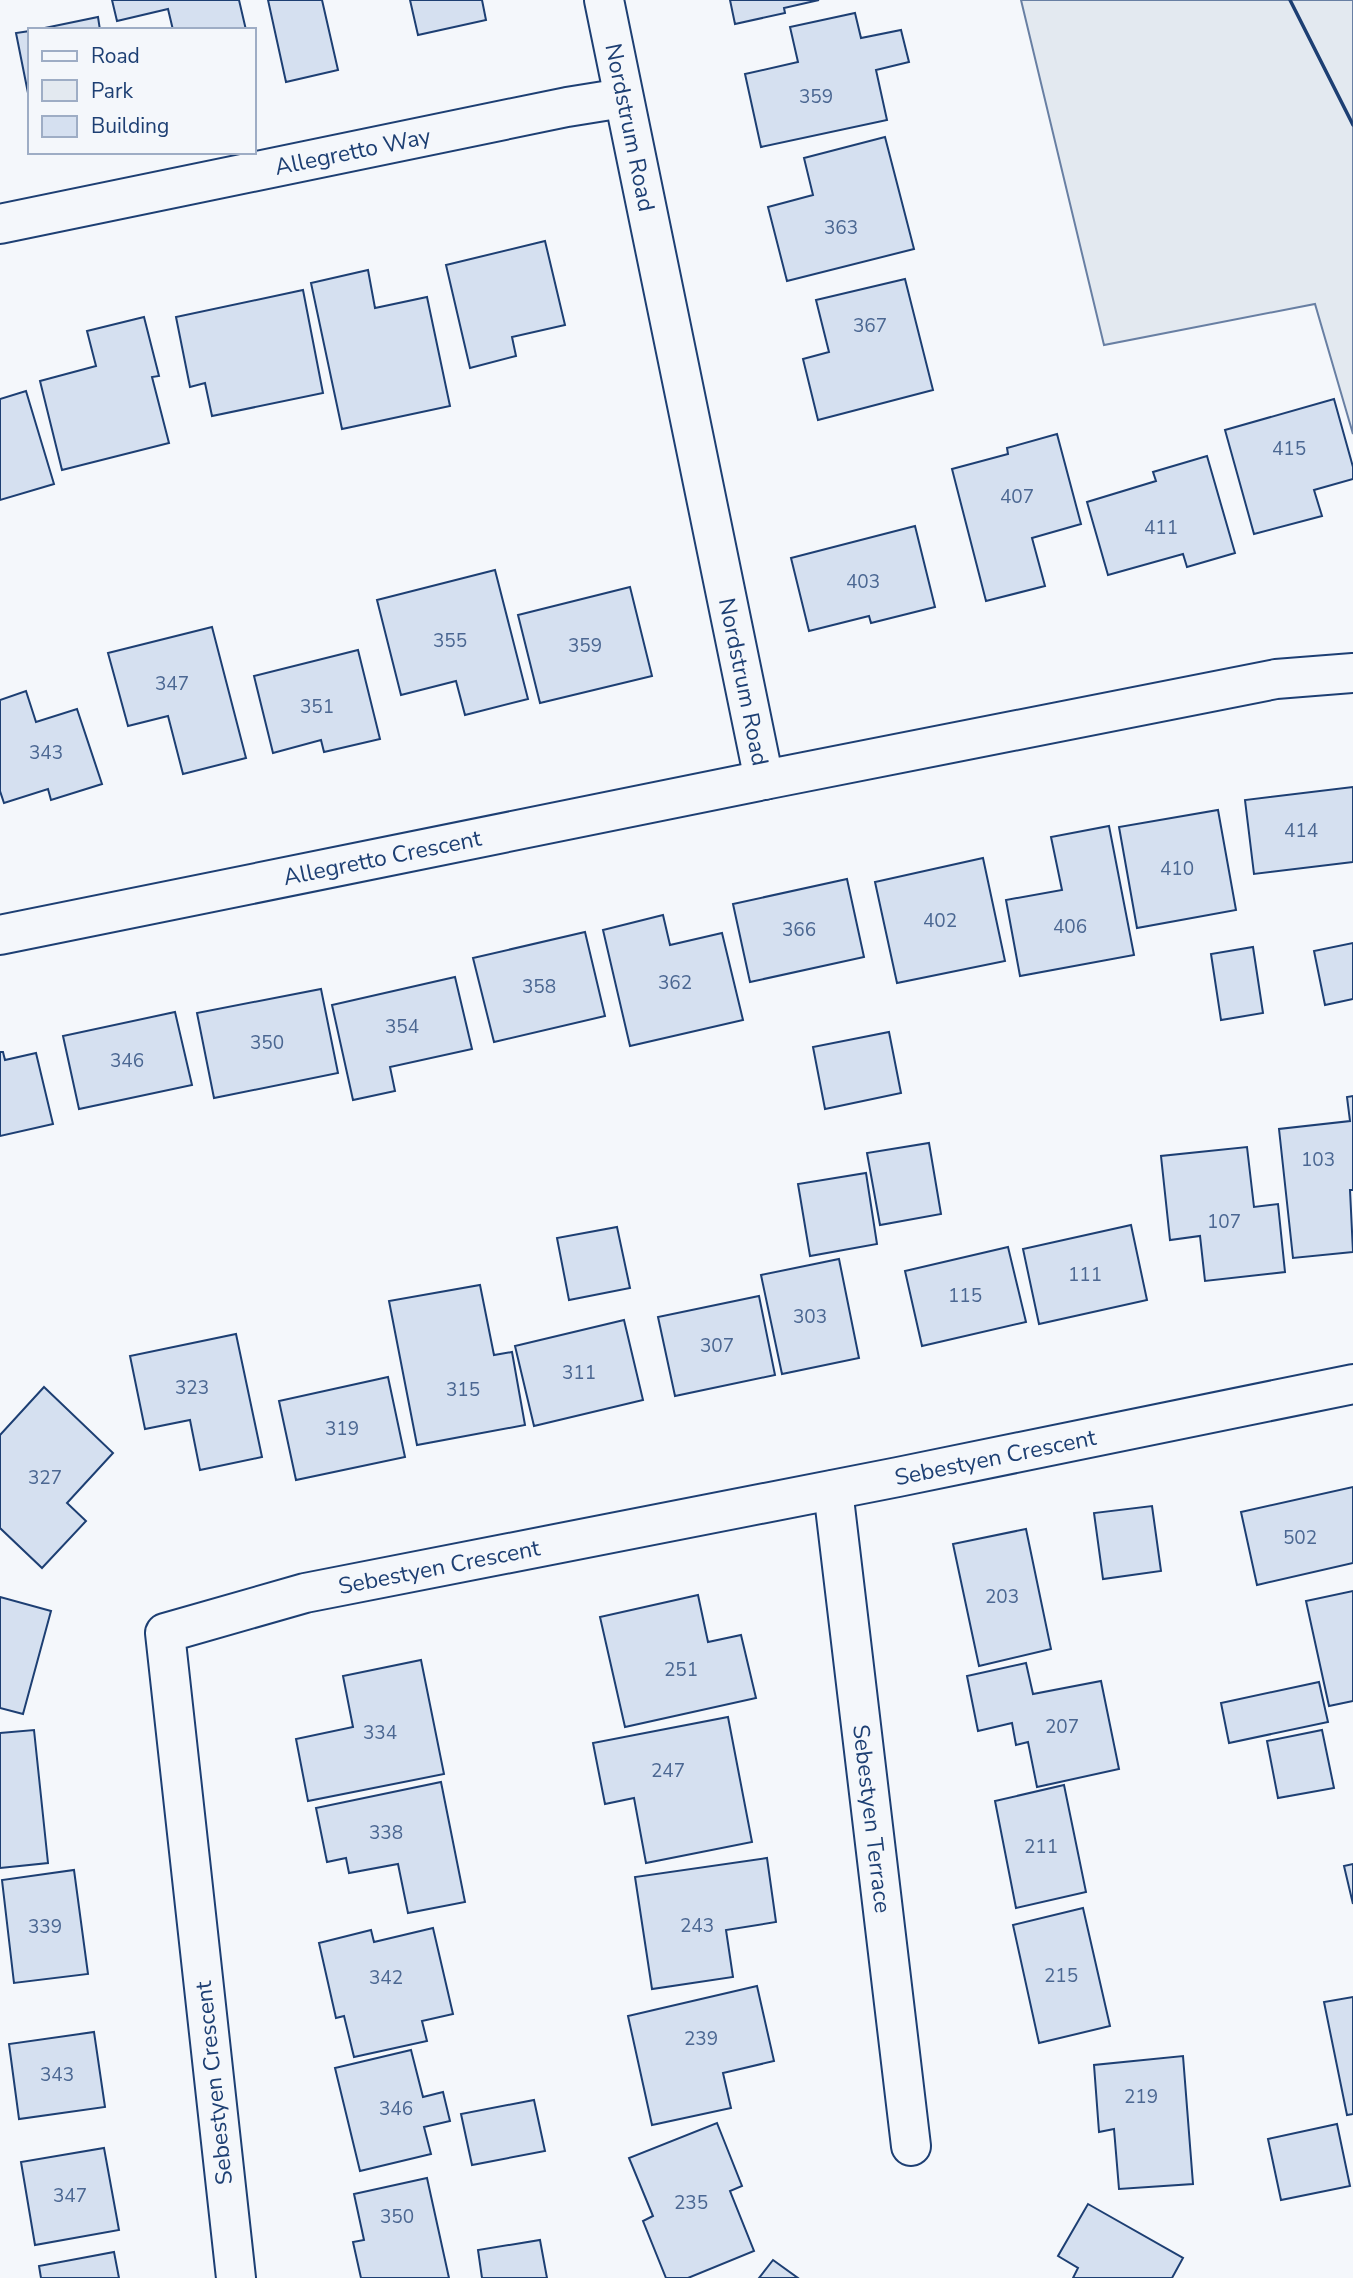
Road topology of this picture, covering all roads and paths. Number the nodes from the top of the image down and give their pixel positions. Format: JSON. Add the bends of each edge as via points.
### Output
{"nodes":[{"id":1,"x":604,"y":0,"type":"edge"},
{"id":2,"x":623,"y":98,"type":"junction"},
{"id":3,"x":0,"y":224,"type":"edge"},
{"id":4,"x":1353,"y":673,"type":"edge"},
{"id":5,"x":764,"y":780,"type":"junction"},
{"id":6,"x":0,"y":935,"type":"edge"},
{"id":7,"x":1353,"y":1384,"type":"edge"},
{"id":8,"x":833,"y":1490,"type":"junction"},
{"id":9,"x":911,"y":2146,"type":"dead end"},
{"id":10,"x":236,"y":2278,"type":"edge"}],
"edges":[{"from":1,"to":2,"type":"street","name":"Nordstrum Road"},
{"from":2,"to":3,"type":"street","name":"Allegretto Way"},
{"from":2,"to":5,"type":"street","name":"Nordstrum Road"},
{"from":4,"to":5,"type":"street","name":"Nordstrum Road","via":[[1276,679]]},
{"from":5,"to":6,"type":"street","name":"Allegretto Crescent"},
{"from":7,"to":8,"type":"street","name":"Sebestyen Crescent"},
{"from":8,"to":9,"type":"street","name":"Sebestyen Terrace"},
{"from":8,"to":10,"type":"street","name":"Sebestyen Crescent","via":[[306,1593],[165,1633]]}]}
